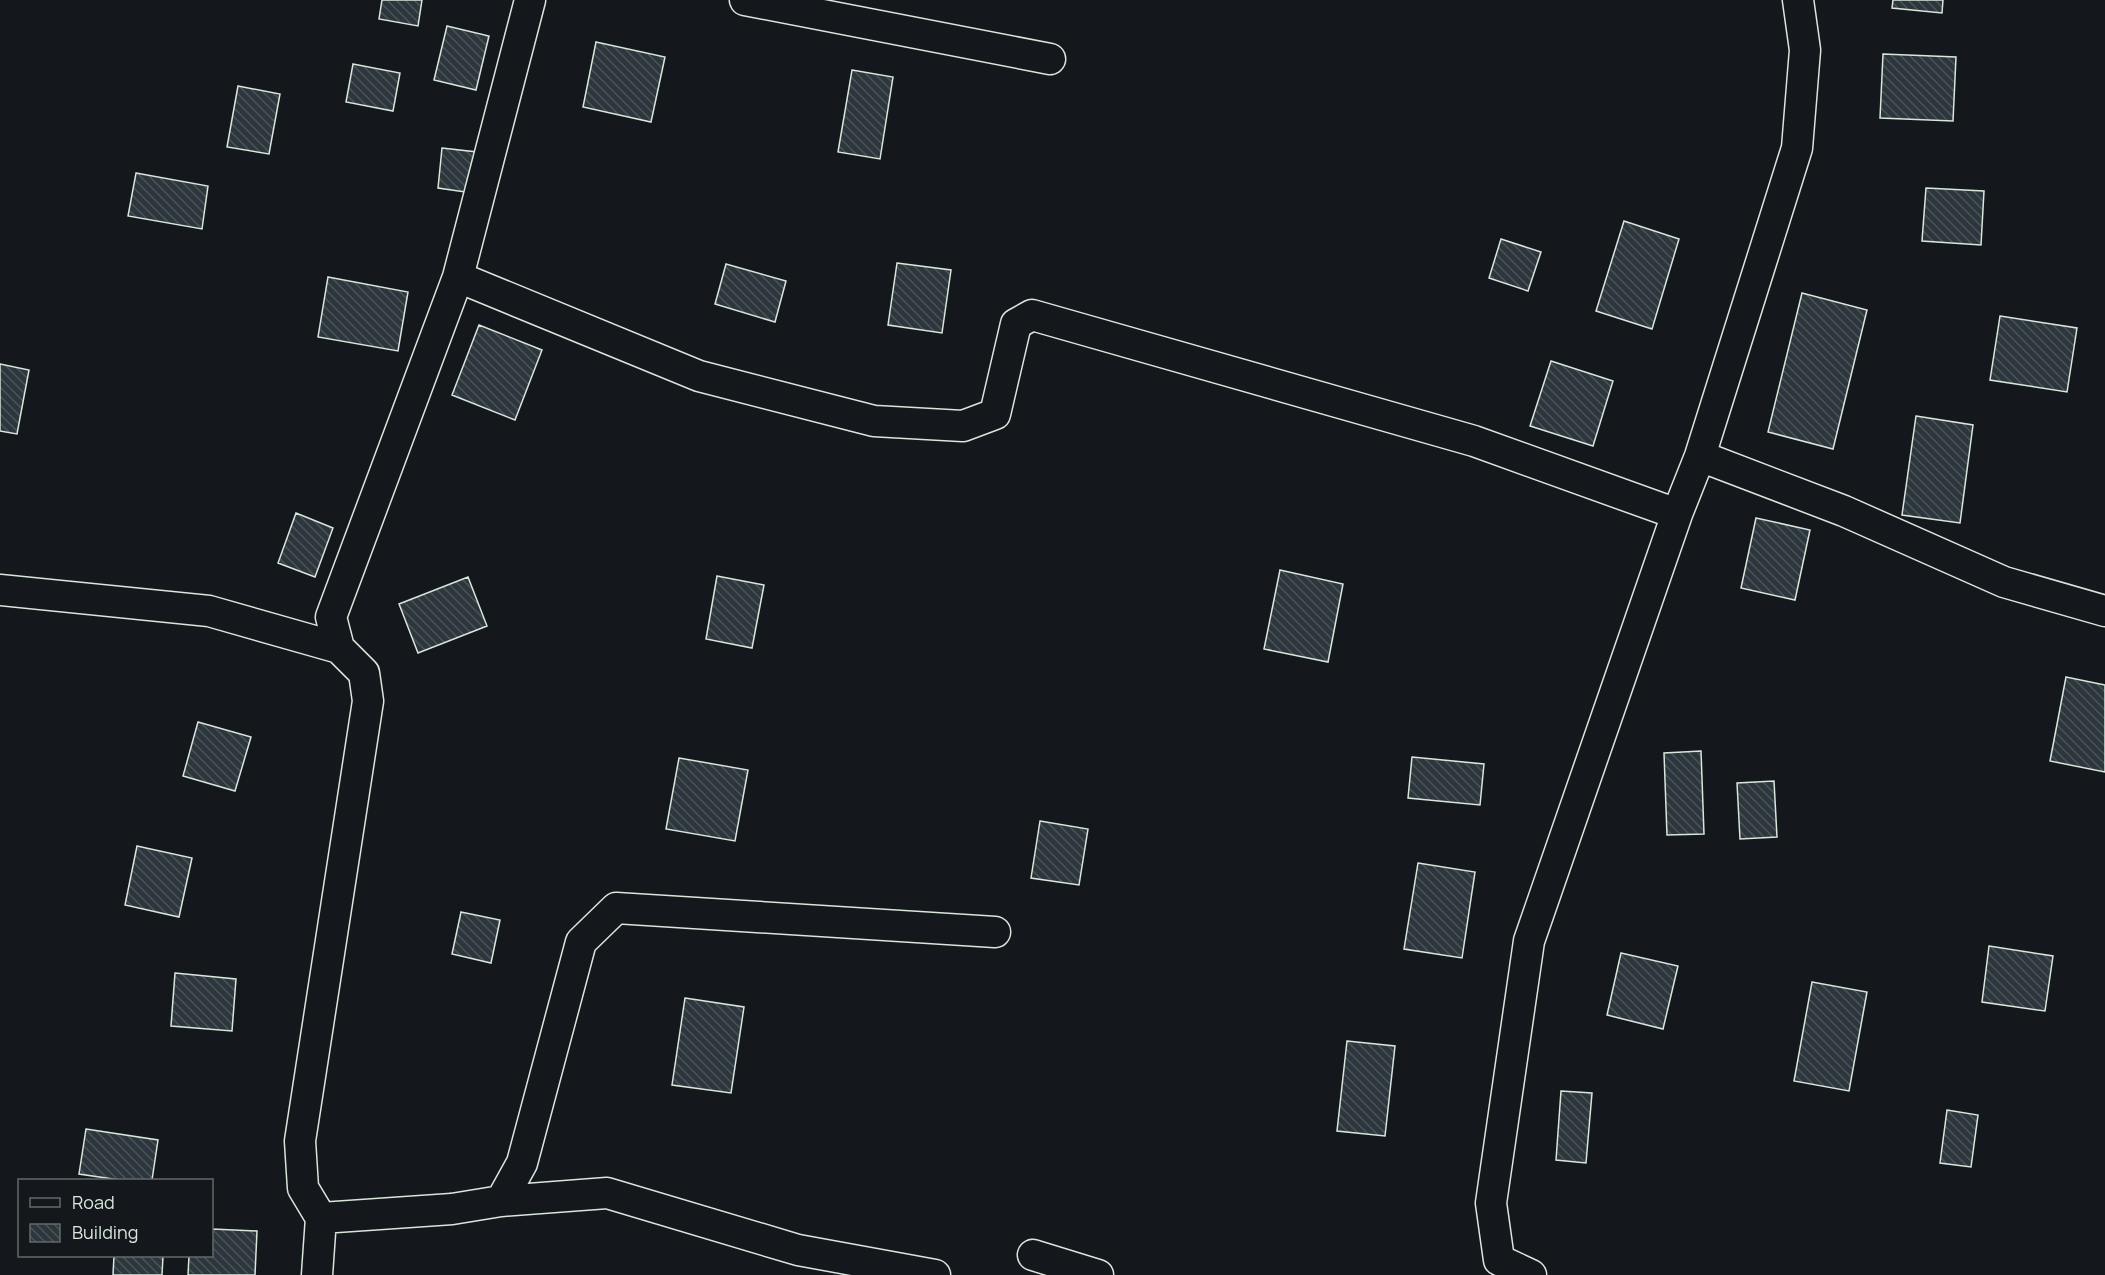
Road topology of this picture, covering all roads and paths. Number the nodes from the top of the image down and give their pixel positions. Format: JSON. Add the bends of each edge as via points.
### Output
{"nodes":[{"id":1,"x":530,"y":0,"type":"edge"},
{"id":2,"x":745,"y":0,"type":"edge"},
{"id":3,"x":1798,"y":0,"type":"edge"},
{"id":4,"x":1050,"y":59,"type":"dead end"},
{"id":5,"x":458,"y":277,"type":"junction"},
{"id":6,"x":1700,"y":456,"type":"junction"},
{"id":7,"x":1677,"y":514,"type":"junction"},
{"id":8,"x":0,"y":590,"type":"edge"},
{"id":9,"x":2105,"y":611,"type":"edge"},
{"id":10,"x":339,"y":648,"type":"junction"},
{"id":11,"x":995,"y":932,"type":"dead end"},
{"id":12,"x":501,"y":1201,"type":"junction"},
{"id":13,"x":321,"y":1218,"type":"junction"},
{"id":14,"x":1033,"y":1255,"type":"dead end"},
{"id":15,"x":1496,"y":1267,"type":"edge"},
{"id":16,"x":317,"y":1275,"type":"edge"},
{"id":17,"x":935,"y":1275,"type":"edge"},
{"id":18,"x":1098,"y":1275,"type":"edge"},
{"id":19,"x":1531,"y":1275,"type":"edge"}],
"edges":[{"from":1,"to":5,"type":"street"},
{"from":2,"to":4,"type":"street"},
{"from":3,"to":6,"type":"street","via":[[1805,50],[1797,148]]},
{"from":5,"to":7,"type":"street","via":[[699,376],[874,421],[963,426],[995,414],[1016,324],[1032,315],[1474,441]]},
{"from":5,"to":10,"type":"street","via":[[331,617]]},
{"from":6,"to":7,"type":"street"},
{"from":6,"to":9,"type":"street","via":[[1844,511],[2004,582]]},
{"from":7,"to":15,"type":"street","via":[[1530,941],[1491,1203]]},
{"from":8,"to":10,"type":"street","via":[[209,611]]},
{"from":10,"to":13,"type":"street","via":[[364,674],[368,701],[300,1141],[303,1188]]},
{"from":11,"to":12,"type":"street","via":[[616,908],[581,942],[522,1163]]},
{"from":12,"to":13,"type":"street","via":[[452,1209]]},
{"from":12,"to":17,"type":"street","via":[[607,1193],[798,1250]]},
{"from":13,"to":16,"type":"street"},
{"from":14,"to":18,"type":"street"},
{"from":15,"to":19,"type":"street"}]}
